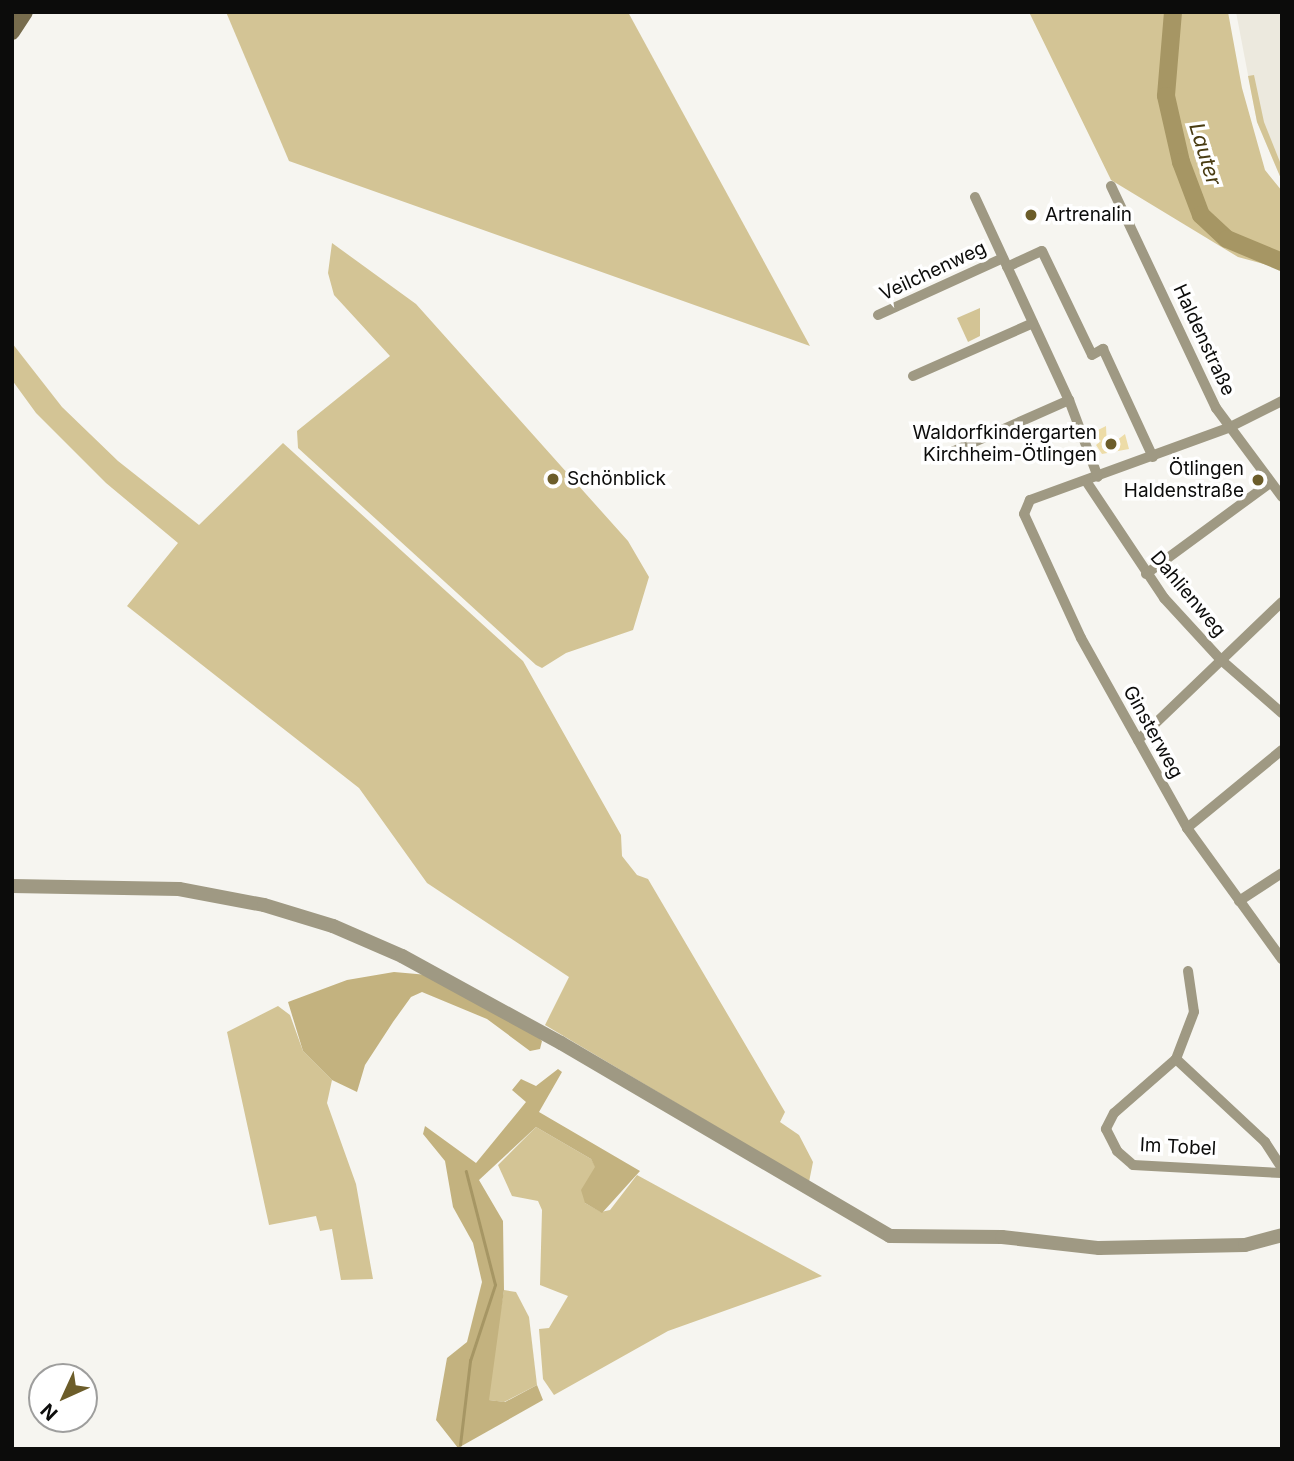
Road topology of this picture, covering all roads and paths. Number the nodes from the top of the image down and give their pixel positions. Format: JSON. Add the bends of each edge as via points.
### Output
{"nodes":[{"id":1,"x":25,"y":12,"type":"edge"},
{"id":2,"x":12,"y":32,"type":"edge"},
{"id":3,"x":1111,"y":187,"type":"dead end"},
{"id":4,"x":975,"y":197,"type":"dead end"},
{"id":5,"x":1005,"y":263,"type":"junction"},
{"id":6,"x":878,"y":315,"type":"dead end"},
{"id":7,"x":1033,"y":323,"type":"junction"},
{"id":8,"x":913,"y":376,"type":"dead end"},
{"id":9,"x":1069,"y":400,"type":"junction"},
{"id":10,"x":1282,"y":401,"type":"edge"},
{"id":11,"x":1228,"y":428,"type":"junction"},
{"id":12,"x":954,"y":451,"type":"dead end"},
{"id":13,"x":1153,"y":457,"type":"junction"},
{"id":14,"x":1098,"y":477,"type":"junction"},
{"id":15,"x":1086,"y":481,"type":"junction"},
{"id":16,"x":1270,"y":484,"type":"junction"},
{"id":17,"x":1282,"y":497,"type":"edge"},
{"id":18,"x":1146,"y":574,"type":"junction"},
{"id":19,"x":1282,"y":602,"type":"edge"},
{"id":20,"x":1220,"y":659,"type":"junction"},
{"id":21,"x":1282,"y":713,"type":"edge"},
{"id":22,"x":1138,"y":740,"type":"junction"},
{"id":23,"x":1282,"y":750,"type":"edge"},
{"id":24,"x":1187,"y":828,"type":"junction"},
{"id":25,"x":1282,"y":873,"type":"edge"},
{"id":26,"x":12,"y":886,"type":"edge"},
{"id":27,"x":1239,"y":901,"type":"junction"},
{"id":28,"x":1282,"y":959,"type":"edge"},
{"id":29,"x":1188,"y":971,"type":"dead end"},
{"id":30,"x":1176,"y":1059,"type":"junction"},
{"id":31,"x":1282,"y":1168,"type":"edge"},
{"id":32,"x":1282,"y":1173,"type":"edge"},
{"id":33,"x":1282,"y":1235,"type":"edge"}],
"edges":[{"from":1,"to":2,"type":"main road"},
{"from":3,"to":11,"type":"street","name":"Haldenstraße"},
{"from":4,"to":5,"type":"street","name":"Veilchenweg"},
{"from":5,"to":6,"type":"street","name":"Veilchenweg"},
{"from":5,"to":7,"type":"street","name":"Veilchenweg"},
{"from":5,"to":13,"type":"street","via":[[1042,251],[1092,355],[1103,349]]},
{"from":7,"to":8,"type":"street"},
{"from":7,"to":9,"type":"street","name":"Veilchenweg"},
{"from":9,"to":12,"type":"street"},
{"from":9,"to":14,"type":"street","name":"Veilchenweg"},
{"from":10,"to":11,"type":"street"},
{"from":11,"to":13,"type":"street"},
{"from":11,"to":16,"type":"street","name":"Haldenstraße"},
{"from":13,"to":14,"type":"street"},
{"from":14,"to":15,"type":"street"},
{"from":15,"to":18,"type":"street","name":"Dahlienweg"},
{"from":15,"to":22,"type":"street","name":"Ginsterweg","via":[[1024,506],[1050,574]]},
{"from":16,"to":17,"type":"street","name":"Haldenstraße"},
{"from":16,"to":18,"type":"street"},
{"from":18,"to":20,"type":"street","name":"Dahlienweg"},
{"from":19,"to":20,"type":"street"},
{"from":20,"to":21,"type":"street","name":"Dahlienweg"},
{"from":20,"to":22,"type":"street"},
{"from":22,"to":24,"type":"street","name":"Ginsterweg"},
{"from":23,"to":24,"type":"street"},
{"from":24,"to":27,"type":"street","name":"Ginsterweg"},
{"from":25,"to":27,"type":"street"},
{"from":26,"to":33,"type":"street","via":[[180,889],[264,905],[333,926],[402,956],[549,1037],[890,1236],[1002,1237],[1099,1248],[1245,1245]]},
{"from":27,"to":28,"type":"street","name":"Ginsterweg"},
{"from":29,"to":30,"type":"street","name":"Im Tobel","via":[[1194,1012]]},
{"from":30,"to":31,"type":"street","name":"Im Tobel","via":[[1265,1142]]},
{"from":30,"to":32,"type":"street","name":"Im Tobel","via":[[1114,1113],[1105,1129],[1117,1151],[1133,1165]]}]}
